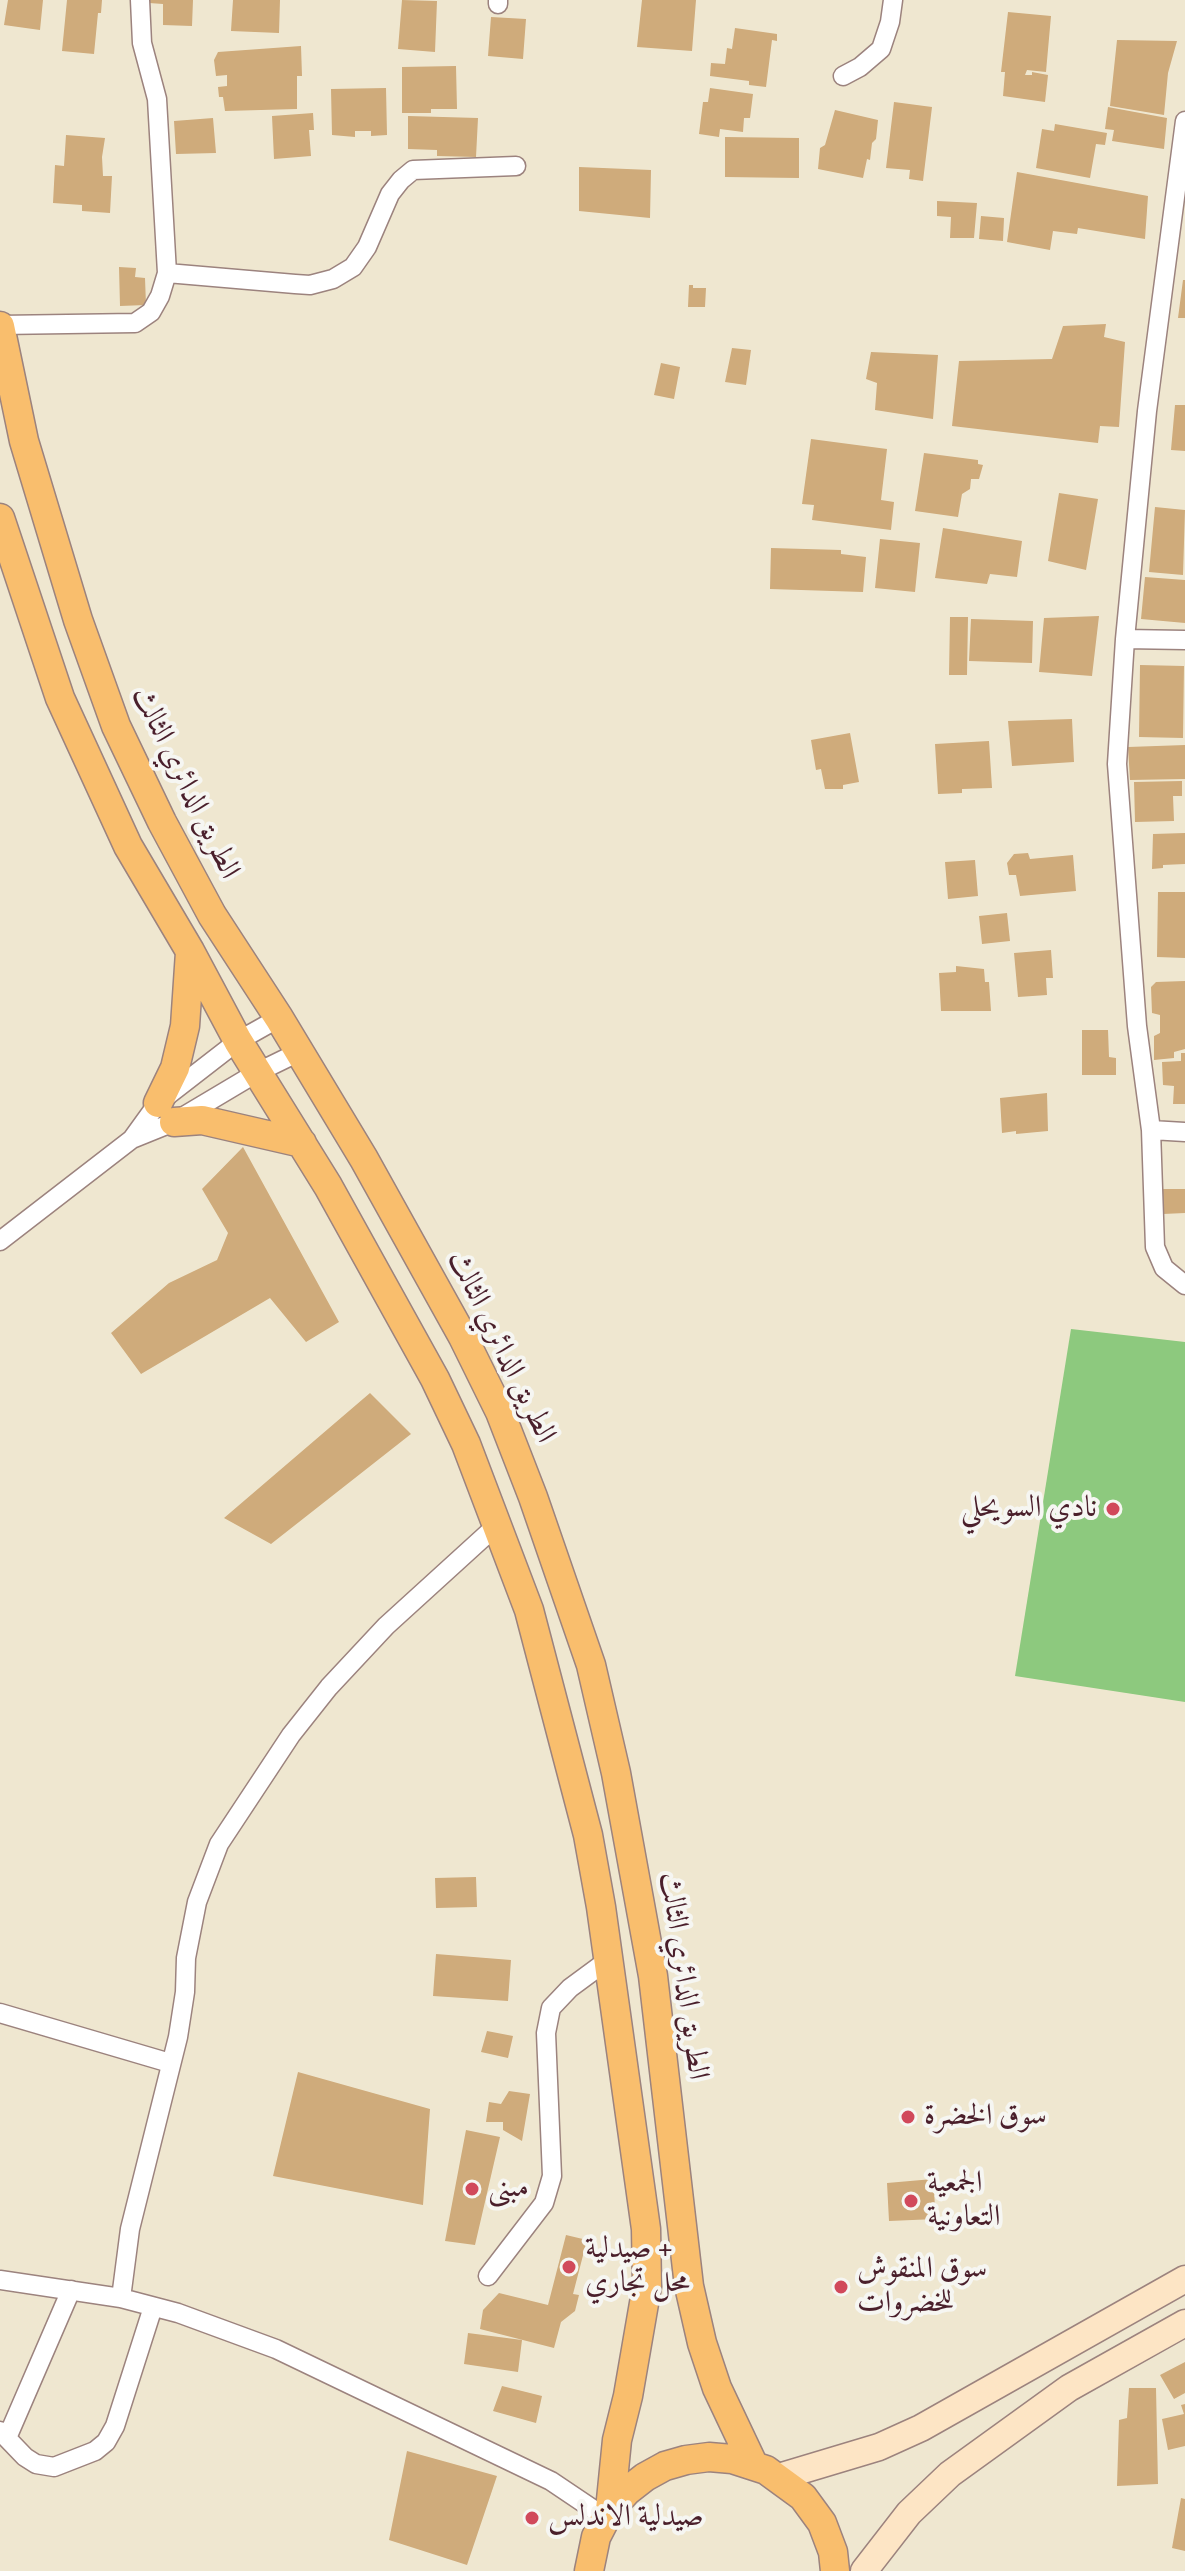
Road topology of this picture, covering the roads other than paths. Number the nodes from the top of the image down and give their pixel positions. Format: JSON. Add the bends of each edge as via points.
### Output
{"nodes":[{"id":1,"x":140,"y":0,"type":"edge"},
{"id":2,"x":893,"y":0,"type":"edge"},
{"id":3,"x":843,"y":76,"type":"dead end"},
{"id":4,"x":1185,"y":121,"type":"edge"},
{"id":5,"x":516,"y":166,"type":"dead end"},
{"id":6,"x":167,"y":273,"type":"junction"},
{"id":7,"x":0,"y":326,"type":"edge"},
{"id":8,"x":0,"y":518,"type":"edge"},
{"id":9,"x":1125,"y":639,"type":"junction"},
{"id":10,"x":1185,"y":640,"type":"edge"},
{"id":11,"x":190,"y":951,"type":"junction"},
{"id":12,"x":279,"y":1018,"type":"junction"},
{"id":13,"x":238,"y":1041,"type":"junction"},
{"id":14,"x":299,"y":1052,"type":"junction"},
{"id":15,"x":258,"y":1072,"type":"junction"},
{"id":16,"x":166,"y":1113,"type":"junction"},
{"id":17,"x":1151,"y":1130,"type":"junction"},
{"id":18,"x":1185,"y":1132,"type":"edge"},
{"id":19,"x":302,"y":1143,"type":"junction"},
{"id":20,"x":0,"y":1241,"type":"edge"},
{"id":21,"x":1185,"y":1285,"type":"edge"},
{"id":22,"x":497,"y":1525,"type":"junction"},
{"id":23,"x":608,"y":1960,"type":"junction"},
{"id":24,"x":0,"y":2013,"type":"edge"},
{"id":25,"x":170,"y":2063,"type":"junction"},
{"id":26,"x":488,"y":2276,"type":"dead end"},
{"id":27,"x":1185,"y":2279,"type":"edge"},
{"id":28,"x":0,"y":2280,"type":"edge"},
{"id":29,"x":71,"y":2290,"type":"junction"},
{"id":30,"x":121,"y":2298,"type":"junction"},
{"id":31,"x":153,"y":2307,"type":"junction"},
{"id":32,"x":1185,"y":2323,"type":"edge"},
{"id":33,"x":4,"y":2435,"type":"edge"},
{"id":34,"x":753,"y":2464,"type":"junction"},
{"id":35,"x":779,"y":2477,"type":"junction"},
{"id":36,"x":608,"y":2514,"type":"junction"},
{"id":37,"x":589,"y":2571,"type":"edge"},
{"id":38,"x":835,"y":2571,"type":"edge"},
{"id":39,"x":864,"y":2571,"type":"edge"}],
"edges":[{"from":1,"to":6,"type":"street","via":[[142,43],[157,99]]},
{"from":2,"to":3,"type":"street","via":[[881,49]]},
{"from":4,"to":9,"type":"street","via":[[1147,411]]},
{"from":5,"to":6,"type":"street","via":[[413,170],[390,194],[353,267],[333,279],[310,285]]},
{"from":6,"to":7,"type":"street","via":[[151,312],[135,323]]},
{"from":7,"to":12,"type":"main road","name":"الطريق الدائري الثالث","via":[[24,441],[116,726],[212,915]]},
{"from":8,"to":11,"type":"main road","via":[[60,698],[128,846]]},
{"from":9,"to":10,"type":"street"},
{"from":9,"to":17,"type":"street","via":[[1117,764],[1137,1026]]},
{"from":11,"to":13,"type":"main road"},
{"from":11,"to":16,"type":"main road","via":[[185,1026]]},
{"from":12,"to":13,"type":"street"},
{"from":12,"to":14,"type":"main road","name":"الطريق الدائري الثالث"},
{"from":13,"to":15,"type":"main road"},
{"from":13,"to":16,"type":"street"},
{"from":14,"to":15,"type":"street"},
{"from":14,"to":34,"type":"main road","name":"الطريق الدائري الثالث","via":[[364,1159],[500,1412],[591,1665],[653,1976],[689,2286],[717,2388]]},
{"from":15,"to":16,"type":"street"},
{"from":15,"to":19,"type":"main road"},
{"from":16,"to":19,"type":"main road"},
{"from":16,"to":20,"type":"street"},
{"from":17,"to":18,"type":"street"},
{"from":17,"to":21,"type":"street","via":[[1155,1247],[1164,1268]]},
{"from":19,"to":22,"type":"main road","via":[[435,1379]]},
{"from":22,"to":23,"type":"main road","via":[[529,1610],[585,1822]]},
{"from":22,"to":25,"type":"street","via":[[386,1626],[329,1687],[219,1844],[197,1902]]},
{"from":23,"to":26,"type":"street","via":[[551,2008],[546,2033],[552,2176],[544,2203]]},
{"from":23,"to":36,"type":"main road","via":[[646,2229],[647,2286]]},
{"from":24,"to":25,"type":"street"},
{"from":25,"to":30,"type":"street","via":[[130,2229]]},
{"from":27,"to":35,"type":"street","via":[[921,2428],[879,2447]]},
{"from":28,"to":29,"type":"street"},
{"from":29,"to":30,"type":"street"},
{"from":29,"to":33,"type":"street"},
{"from":30,"to":31,"type":"street"},
{"from":31,"to":33,"type":"street","via":[[106,2442],[54,2467],[25,2457]]},
{"from":31,"to":36,"type":"street","via":[[330,2373]]},
{"from":32,"to":39,"type":"street","via":[[1069,2388],[950,2474],[909,2513]]},
{"from":34,"to":35,"type":"main road"},
{"from":34,"to":36,"type":"main road","via":[[709,2457],[665,2466],[627,2491]]},
{"from":35,"to":38,"type":"main road","via":[[822,2523]]},
{"from":36,"to":37,"type":"main road","via":[[596,2537]]}]}
